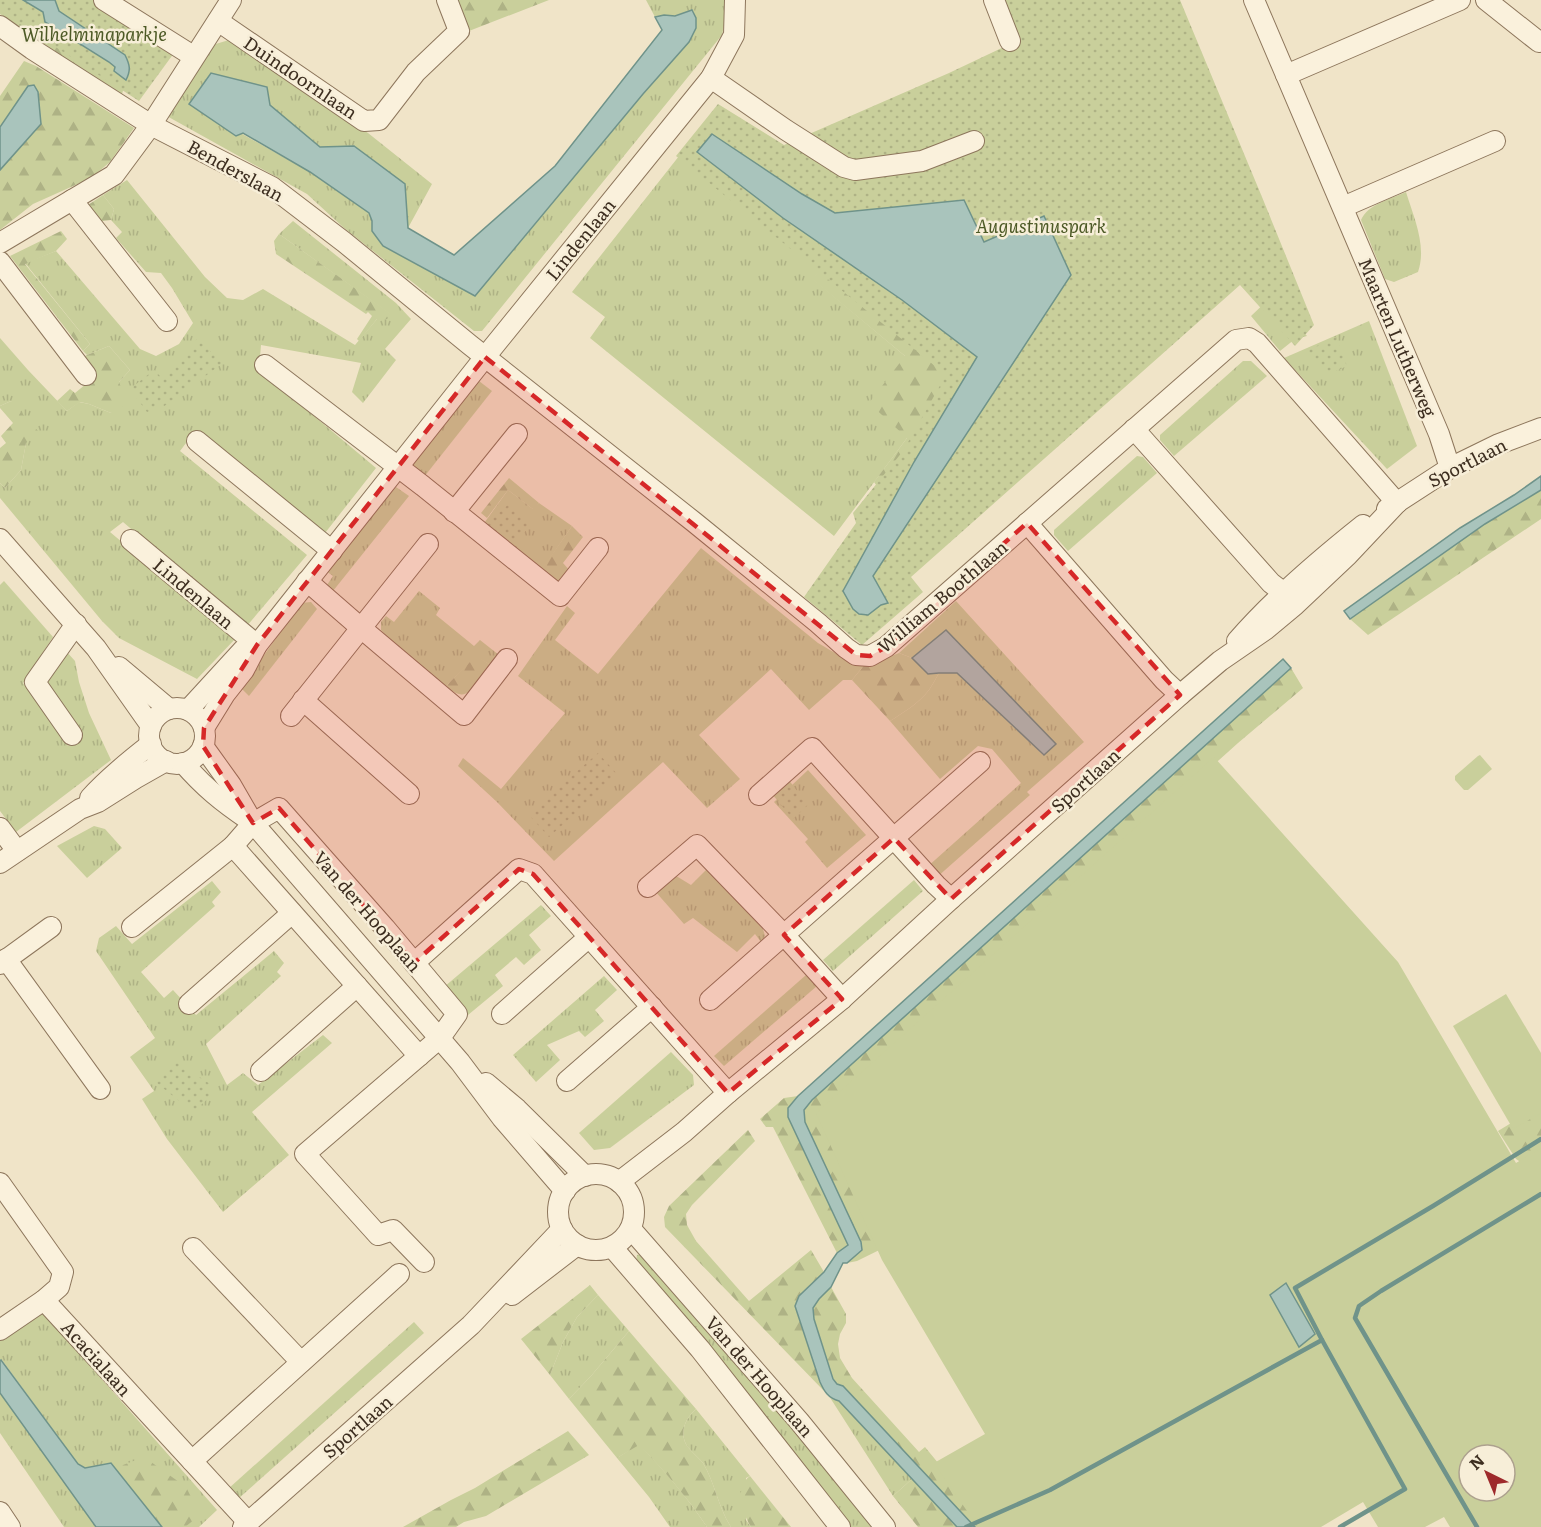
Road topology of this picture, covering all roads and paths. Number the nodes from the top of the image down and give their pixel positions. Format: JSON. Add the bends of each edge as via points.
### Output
{"nodes":[{"id":1,"x":104,"y":0,"type":"edge"},
{"id":2,"x":231,"y":0,"type":"edge"},
{"id":3,"x":447,"y":0,"type":"edge"},
{"id":4,"x":735,"y":0,"type":"edge"},
{"id":5,"x":993,"y":0,"type":"edge"},
{"id":6,"x":1254,"y":0,"type":"edge"},
{"id":7,"x":1460,"y":0,"type":"edge"},
{"id":8,"x":1486,"y":0,"type":"edge"},
{"id":9,"x":218,"y":21,"type":"junction"},
{"id":10,"x":0,"y":26,"type":"edge"},
{"id":11,"x":1010,"y":41,"type":"dead end"},
{"id":12,"x":1539,"y":42,"type":"dead end"},
{"id":13,"x":193,"y":56,"type":"junction"},
{"id":14,"x":1286,"y":75,"type":"junction"},
{"id":15,"x":711,"y":78,"type":"junction"},
{"id":16,"x":151,"y":125,"type":"junction"},
{"id":17,"x":974,"y":141,"type":"dead end"},
{"id":18,"x":1495,"y":141,"type":"dead end"},
{"id":19,"x":72,"y":200,"type":"junction"},
{"id":20,"x":1343,"y":207,"type":"junction"},
{"id":21,"x":0,"y":243,"type":"edge"},
{"id":22,"x":0,"y":262,"type":"edge"},
{"id":23,"x":167,"y":321,"type":"dead end"},
{"id":24,"x":485,"y":357,"type":"junction"},
{"id":25,"x":265,"y":365,"type":"dead end"},
{"id":26,"x":86,"y":375,"type":"dead end"},
{"id":27,"x":1541,"y":428,"type":"edge"},
{"id":28,"x":1134,"y":429,"type":"junction"},
{"id":29,"x":517,"y":434,"type":"dead end"},
{"id":30,"x":196,"y":441,"type":"dead end"},
{"id":31,"x":398,"y":467,"type":"junction"},
{"id":32,"x":1450,"y":468,"type":"junction"},
{"id":33,"x":1397,"y":503,"type":"junction"},
{"id":34,"x":454,"y":512,"type":"junction"},
{"id":35,"x":1027,"y":523,"type":"junction"},
{"id":36,"x":0,"y":539,"type":"edge"},
{"id":37,"x":131,"y":540,"type":"dead end"},
{"id":38,"x":428,"y":544,"type":"dead end"},
{"id":39,"x":598,"y":548,"type":"dead end"},
{"id":40,"x":332,"y":551,"type":"junction"},
{"id":41,"x":307,"y":581,"type":"junction"},
{"id":42,"x":1289,"y":599,"type":"junction"},
{"id":43,"x":75,"y":624,"type":"junction"},
{"id":44,"x":361,"y":628,"type":"junction"},
{"id":45,"x":257,"y":645,"type":"junction"},
{"id":46,"x":96,"y":648,"type":"junction"},
{"id":47,"x":507,"y":658,"type":"dead end"},
{"id":48,"x":1180,"y":695,"type":"junction"},
{"id":49,"x":303,"y":700,"type":"junction"},
{"id":50,"x":179,"y":709,"type":"junction"},
{"id":51,"x":291,"y":716,"type":"dead end"},
{"id":52,"x":72,"y":735,"type":"dead end"},
{"id":53,"x":151,"y":735,"type":"junction"},
{"id":54,"x":203,"y":737,"type":"junction"},
{"id":55,"x":174,"y":762,"type":"junction"},
{"id":56,"x":980,"y":762,"type":"dead end"},
{"id":57,"x":409,"y":794,"type":"dead end"},
{"id":58,"x":759,"y":795,"type":"dead end"},
{"id":59,"x":80,"y":809,"type":"junction"},
{"id":60,"x":253,"y":824,"type":"junction"},
{"id":61,"x":0,"y":828,"type":"edge"},
{"id":62,"x":894,"y":838,"type":"junction"},
{"id":63,"x":233,"y":846,"type":"junction"},
{"id":64,"x":17,"y":851,"type":"junction"},
{"id":65,"x":0,"y":863,"type":"edge"},
{"id":66,"x":648,"y":887,"type":"dead end"},
{"id":67,"x":951,"y":899,"type":"junction"},
{"id":68,"x":292,"y":913,"type":"junction"},
{"id":69,"x":51,"y":927,"type":"dead end"},
{"id":70,"x":132,"y":927,"type":"dead end"},
{"id":71,"x":784,"y":935,"type":"junction"},
{"id":72,"x":588,"y":937,"type":"junction"},
{"id":73,"x":3,"y":962,"type":"edge"},
{"id":74,"x":414,"y":963,"type":"junction"},
{"id":75,"x":357,"y":986,"type":"junction"},
{"id":76,"x":842,"y":999,"type":"junction"},
{"id":77,"x":710,"y":1000,"type":"dead end"},
{"id":78,"x":189,"y":1004,"type":"dead end"},
{"id":79,"x":652,"y":1007,"type":"junction"},
{"id":80,"x":502,"y":1014,"type":"dead end"},
{"id":81,"x":440,"y":1038,"type":"junction"},
{"id":82,"x":419,"y":1056,"type":"junction"},
{"id":83,"x":460,"y":1062,"type":"junction"},
{"id":84,"x":261,"y":1071,"type":"dead end"},
{"id":85,"x":567,"y":1082,"type":"dead end"},
{"id":86,"x":100,"y":1089,"type":"dead end"},
{"id":87,"x":728,"y":1093,"type":"junction"},
{"id":88,"x":585,"y":1176,"type":"junction"},
{"id":89,"x":0,"y":1183,"type":"edge"},
{"id":90,"x":624,"y":1187,"type":"junction"},
{"id":91,"x":565,"y":1191,"type":"junction"},
{"id":92,"x":631,"y":1229,"type":"junction"},
{"id":93,"x":562,"y":1230,"type":"junction"},
{"id":94,"x":577,"y":1245,"type":"junction"},
{"id":95,"x":612,"y":1247,"type":"junction"},
{"id":96,"x":193,"y":1248,"type":"dead end"},
{"id":97,"x":424,"y":1262,"type":"dead end"},
{"id":98,"x":399,"y":1274,"type":"dead end"},
{"id":99,"x":44,"y":1300,"type":"junction"},
{"id":100,"x":471,"y":1326,"type":"junction"},
{"id":101,"x":0,"y":1330,"type":"edge"},
{"id":102,"x":301,"y":1362,"type":"junction"},
{"id":103,"x":192,"y":1461,"type":"junction"},
{"id":104,"x":0,"y":1512,"type":"edge"},
{"id":105,"x":245,"y":1525,"type":"edge"},
{"id":106,"x":10,"y":1527,"type":"edge"},
{"id":107,"x":840,"y":1527,"type":"edge"},
{"id":108,"x":885,"y":1527,"type":"edge"}],
"edges":[{"from":1,"to":13,"type":"street"},
{"from":2,"to":9,"type":"street"},
{"from":3,"to":9,"type":"street","name":"Duindoornlaan","via":[[459,31],[416,72],[379,120],[364,121]]},
{"from":4,"to":15,"type":"street","name":"Lindenlaan","via":[[734,35]]},
{"from":5,"to":11,"type":"street"},
{"from":6,"to":14,"type":"street","name":"Maarten Lutherweg"},
{"from":7,"to":14,"type":"street"},
{"from":8,"to":12,"type":"street"},
{"from":9,"to":13,"type":"street"},
{"from":10,"to":16,"type":"street","name":"Benderslaan"},
{"from":13,"to":16,"type":"street"},
{"from":14,"to":20,"type":"street","name":"Maarten Lutherweg"},
{"from":15,"to":17,"type":"street","via":[[786,130],[855,170],[922,161]]},
{"from":15,"to":24,"type":"street","name":"Lindenlaan"},
{"from":16,"to":19,"type":"street","via":[[114,175]]},
{"from":16,"to":24,"type":"street","name":"Benderslaan","via":[[272,187]]},
{"from":18,"to":20,"type":"street"},
{"from":19,"to":21,"type":"street"},
{"from":19,"to":23,"type":"street"},
{"from":20,"to":32,"type":"street","name":"Maarten Lutherweg"},
{"from":22,"to":26,"type":"street"},
{"from":24,"to":31,"type":"street","name":"Lindenlaan"},
{"from":24,"to":35,"type":"street","name":"William Boothlaan","via":[[856,655],[870,656],[886,647]]},
{"from":25,"to":31,"type":"street"},
{"from":27,"to":32,"type":"street","name":"Sportlaan"},
{"from":28,"to":33,"type":"street","name":"William Boothlaan","via":[[1236,340],[1249,338]]},
{"from":28,"to":35,"type":"street","name":"William Boothlaan"},
{"from":28,"to":42,"type":"street","via":[[1271,584]]},
{"from":29,"to":34,"type":"street"},
{"from":30,"to":40,"type":"street"},
{"from":31,"to":34,"type":"street"},
{"from":31,"to":40,"type":"street","name":"Lindenlaan"},
{"from":32,"to":33,"type":"street","name":"Sportlaan"},
{"from":33,"to":42,"type":"street","name":"Sportlaan","via":[[1348,555]]},
{"from":34,"to":39,"type":"street","via":[[560,596]]},
{"from":35,"to":48,"type":"street"},
{"from":36,"to":43,"type":"street"},
{"from":37,"to":45,"type":"street","name":"Lindenlaan"},
{"from":38,"to":44,"type":"street"},
{"from":40,"to":41,"type":"street","name":"Lindenlaan"},
{"from":41,"to":44,"type":"street"},
{"from":41,"to":45,"type":"street","name":"Lindenlaan"},
{"from":42,"to":48,"type":"street","name":"Sportlaan","via":[[1265,630]]},
{"from":43,"to":46,"type":"street"},
{"from":43,"to":52,"type":"street","via":[[35,682]]},
{"from":44,"to":47,"type":"street","via":[[464,714]]},
{"from":44,"to":49,"type":"street"},
{"from":45,"to":50,"type":"street","name":"Lindenlaan","via":[[243,650]]},
{"from":45,"to":54,"type":"street","name":"Lindenlaan"},
{"from":46,"to":50,"type":"street"},
{"from":46,"to":53,"type":"street"},
{"from":48,"to":67,"type":"street","name":"Sportlaan"},
{"from":49,"to":51,"type":"street"},
{"from":49,"to":57,"type":"street"},
{"from":50,"to":53,"type":"street","via":[[162,712],[155,718]]},
{"from":50,"to":54,"type":"street","via":[[195,714]]},
{"from":53,"to":55,"type":"street","via":[[156,754]]},
{"from":53,"to":59,"type":"street"},
{"from":54,"to":55,"type":"street","via":[[198,754],[191,760]]},
{"from":54,"to":60,"type":"street","name":"Van der Hooplaan"},
{"from":55,"to":59,"type":"street"},
{"from":55,"to":60,"type":"street","name":"Van der Hooplaan"},
{"from":56,"to":62,"type":"street"},
{"from":58,"to":62,"type":"street","via":[[812,748]]},
{"from":59,"to":64,"type":"street"},
{"from":60,"to":63,"type":"street","name":"Van der Hooplaan"},
{"from":60,"to":74,"type":"street","name":"Van der Hooplaan","via":[[279,808]]},
{"from":60,"to":81,"type":"street","name":"Van der Hooplaan"},
{"from":61,"to":64,"type":"street"},
{"from":62,"to":67,"type":"street"},
{"from":62,"to":71,"type":"street"},
{"from":63,"to":68,"type":"street"},
{"from":63,"to":70,"type":"street","name":"Van der Hooplaan"},
{"from":64,"to":65,"type":"street"},
{"from":66,"to":71,"type":"street","via":[[697,845]]},
{"from":67,"to":76,"type":"street","name":"Sportlaan"},
{"from":68,"to":75,"type":"street"},
{"from":68,"to":78,"type":"street"},
{"from":69,"to":73,"type":"street"},
{"from":71,"to":76,"type":"street"},
{"from":71,"to":77,"type":"street"},
{"from":72,"to":74,"type":"street","via":[[533,874],[519,869]]},
{"from":72,"to":79,"type":"street"},
{"from":72,"to":80,"type":"street"},
{"from":73,"to":86,"type":"street"},
{"from":74,"to":81,"type":"street","name":"Van der Hooplaan","via":[[457,1014]]},
{"from":75,"to":82,"type":"street"},
{"from":75,"to":84,"type":"street"},
{"from":76,"to":87,"type":"street","name":"Sportlaan"},
{"from":79,"to":85,"type":"street"},
{"from":79,"to":87,"type":"street"},
{"from":81,"to":82,"type":"street"},
{"from":81,"to":83,"type":"street","name":"Van der Hooplaan"},
{"from":82,"to":97,"type":"street","via":[[305,1154],[378,1235],[393,1230]]},
{"from":83,"to":88,"type":"street","name":"Van der Hooplaan","via":[[517,1109]]},
{"from":83,"to":91,"type":"street","name":"Van der Hooplaan"},
{"from":87,"to":90,"type":"street","name":"Sportlaan"},
{"from":88,"to":90,"type":"street","via":[[608,1176]]},
{"from":88,"to":91,"type":"street"},
{"from":89,"to":99,"type":"street","via":[[63,1272],[59,1287]]},
{"from":90,"to":92,"type":"street","via":[[634,1205]]},
{"from":91,"to":93,"type":"street","via":[[558,1210]]},
{"from":92,"to":95,"type":"street"},
{"from":92,"to":108,"type":"street","name":"Van der Hooplaan","via":[[800,1421]]},
{"from":93,"to":94,"type":"street"},
{"from":93,"to":100,"type":"street","name":"Sportlaan"},
{"from":94,"to":95,"type":"street","via":[[588,1250]]},
{"from":94,"to":100,"type":"street","name":"Sportlaan"},
{"from":95,"to":107,"type":"street","name":"Van der Hooplaan","via":[[700,1350]]},
{"from":96,"to":102,"type":"street"},
{"from":98,"to":102,"type":"street"},
{"from":99,"to":101,"type":"street"},
{"from":99,"to":103,"type":"street","name":"Acacialaan"},
{"from":100,"to":105,"type":"street","name":"Sportlaan"},
{"from":102,"to":103,"type":"street"},
{"from":103,"to":105,"type":"street","name":"Acacialaan"},
{"from":104,"to":106,"type":"street"}]}
